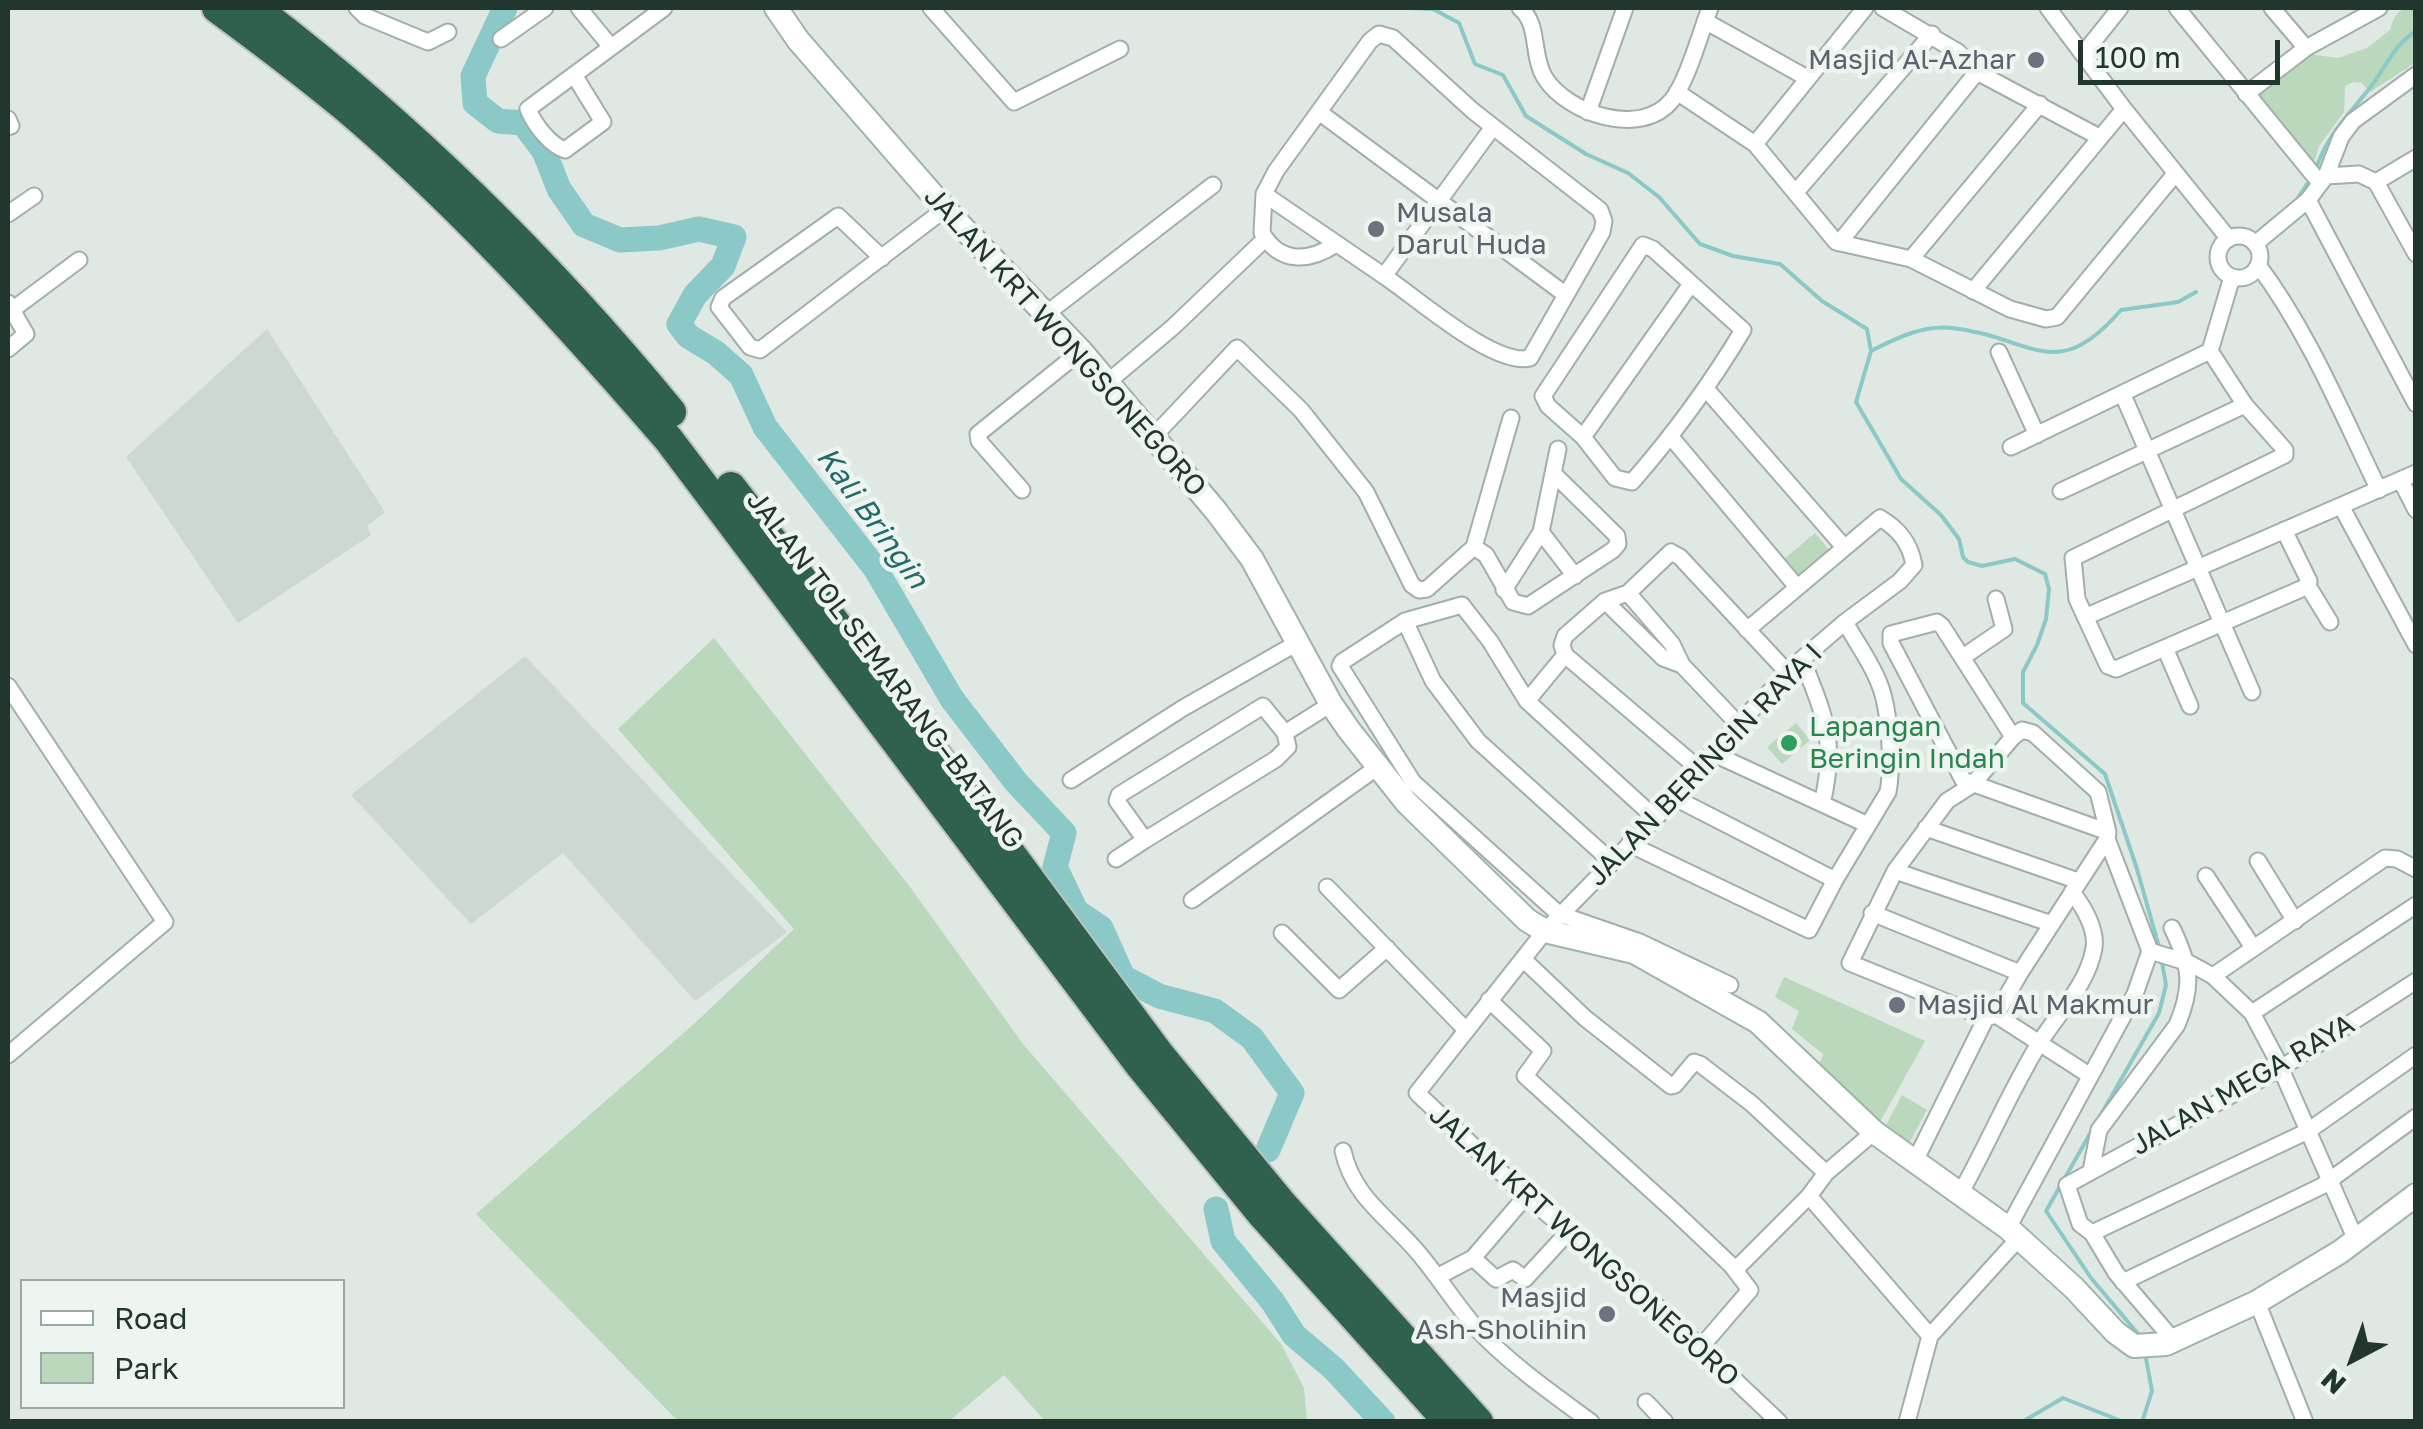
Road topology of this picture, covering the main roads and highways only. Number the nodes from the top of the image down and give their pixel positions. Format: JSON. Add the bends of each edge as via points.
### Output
{"nodes":[{"id":1,"x":217,"y":8,"type":"edge"},
{"id":2,"x":255,"y":8,"type":"edge"},
{"id":3,"x":1229,"y":1159,"type":"junction"},
{"id":4,"x":1272,"y":1209,"type":"junction"},
{"id":5,"x":1449,"y":1422,"type":"edge"},
{"id":6,"x":1478,"y":1422,"type":"edge"}],
"edges":[{"from":1,"to":3,"type":"highway","name":"JALAN TOL SEMARANG–BATANG","via":[[424,179],[611,373],[1140,1065]]},
{"from":2,"to":3,"type":"highway","name":"JALAN TOL SEMARANG–BATANG","via":[[439,162],[614,342],[970,799]]},
{"from":3,"to":4,"type":"highway","name":"JALAN TOL SEMARANG–BATANG"},
{"from":4,"to":5,"type":"highway","name":"JALAN TOL SEMARANG–BATANG"},
{"from":4,"to":6,"type":"highway","name":"JALAN TOL SEMARANG–BATANG"}]}
